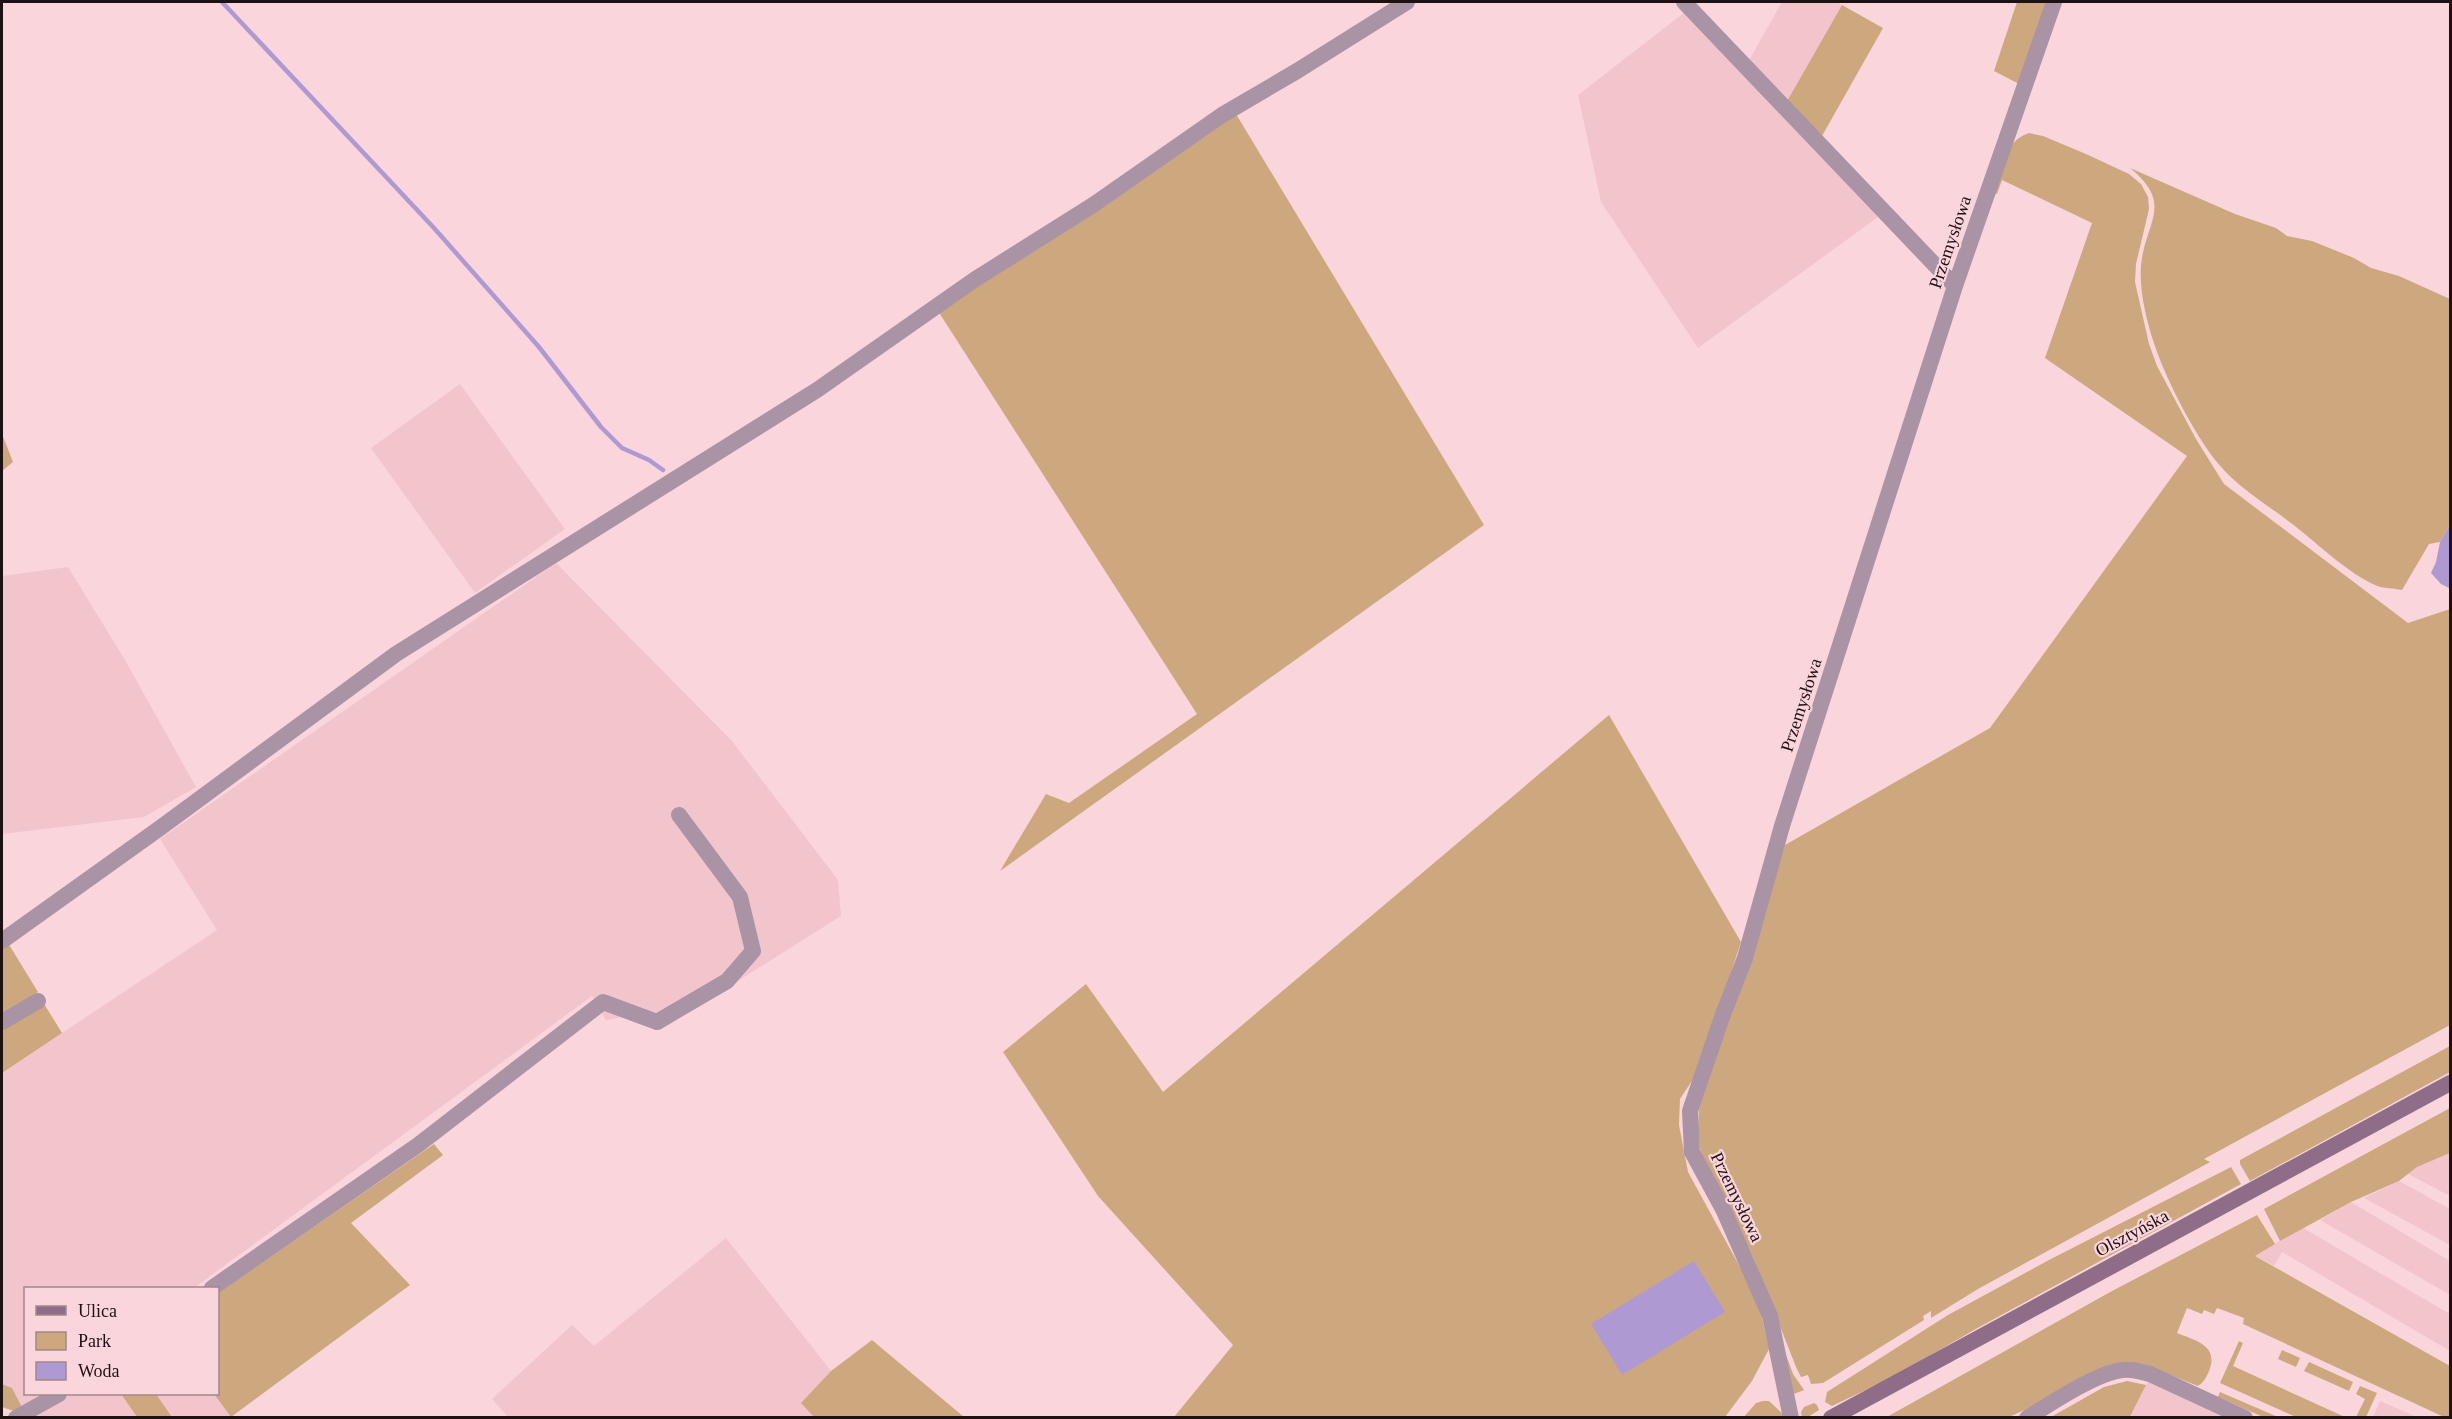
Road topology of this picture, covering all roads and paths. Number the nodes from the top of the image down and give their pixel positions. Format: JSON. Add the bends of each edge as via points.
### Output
{"nodes":[{"id":1,"x":1407,"y":2,"type":"edge"},
{"id":2,"x":1684,"y":2,"type":"edge"},
{"id":3,"x":2054,"y":2,"type":"edge"},
{"id":4,"x":1954,"y":286,"type":"junction"},
{"id":5,"x":679,"y":815,"type":"dead end"},
{"id":6,"x":2,"y":941,"type":"edge"},
{"id":7,"x":38,"y":1000,"type":"dead end"},
{"id":8,"x":2,"y":1022,"type":"edge"},
{"id":9,"x":2451,"y":1083,"type":"edge"},
{"id":10,"x":213,"y":1287,"type":"edge"},
{"id":11,"x":57,"y":1395,"type":"edge"},
{"id":12,"x":16,"y":1418,"type":"edge"},
{"id":13,"x":1791,"y":1418,"type":"edge"},
{"id":14,"x":1831,"y":1418,"type":"edge"},
{"id":15,"x":2027,"y":1418,"type":"edge"},
{"id":16,"x":2245,"y":1418,"type":"edge"}],
"edges":[{"from":1,"to":6,"type":"street","via":[[1222,115],[817,390],[396,654]]},
{"from":2,"to":4,"type":"street"},
{"from":3,"to":4,"type":"street","name":"Przemysłowa"},
{"from":4,"to":13,"type":"street","name":"Przemysłowa","via":[[1782,826],[1745,958],[1690,1111],[1692,1152],[1724,1211],[1770,1316]]},
{"from":5,"to":10,"type":"street","via":[[740,897],[753,951],[727,981],[657,1022],[603,1002],[418,1145]]},
{"from":7,"to":8,"type":"street"},
{"from":9,"to":14,"type":"main road","name":"Olsztyńska"},
{"from":11,"to":12,"type":"street"},
{"from":15,"to":16,"type":"street","via":[[2118,1370],[2134,1370],[2158,1378]]}]}
